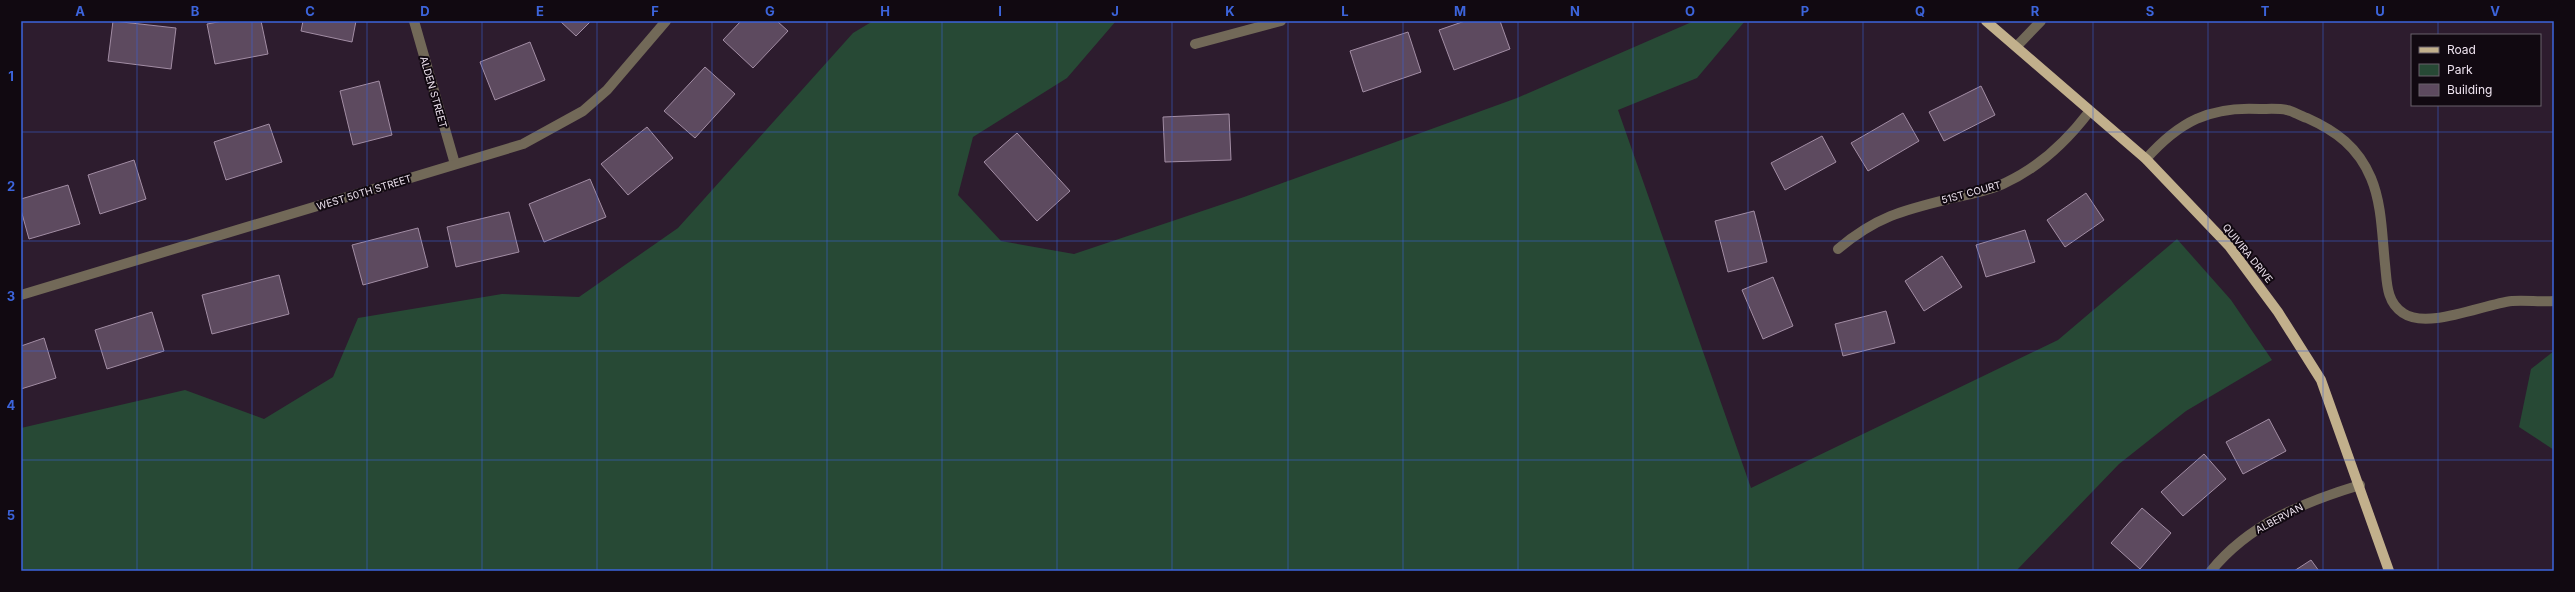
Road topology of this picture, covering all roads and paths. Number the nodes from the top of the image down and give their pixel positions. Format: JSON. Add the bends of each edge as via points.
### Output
{"nodes":[{"id":1,"x":414,"y":21,"type":"edge"},
{"id":2,"x":666,"y":21,"type":"edge"},
{"id":3,"x":1281,"y":21,"type":"edge"},
{"id":4,"x":1986,"y":21,"type":"edge"},
{"id":5,"x":2041,"y":21,"type":"edge"},
{"id":6,"x":1195,"y":44,"type":"dead end"},
{"id":7,"x":2017,"y":46,"type":"junction"},
{"id":8,"x":2089,"y":112,"type":"junction"},
{"id":9,"x":2146,"y":159,"type":"junction"},
{"id":10,"x":455,"y":164,"type":"junction"},
{"id":11,"x":1838,"y":249,"type":"dead end"},
{"id":12,"x":21,"y":295,"type":"edge"},
{"id":13,"x":2554,"y":301,"type":"edge"},
{"id":14,"x":2360,"y":485,"type":"junction"},
{"id":15,"x":2211,"y":571,"type":"edge"},
{"id":16,"x":2389,"y":571,"type":"edge"}],
"edges":[{"from":1,"to":10,"type":"street","name":"ALDEN STREET"},
{"from":2,"to":10,"type":"street","name":"WEST 50TH STREET","via":[[607,90],[583,111],[523,144]]},
{"from":3,"to":6,"type":"street"},
{"from":4,"to":7,"type":"main road","name":"QUIVIRA DRIVE"},
{"from":5,"to":7,"type":"street"},
{"from":7,"to":8,"type":"main road","name":"QUIVIRA DRIVE"},
{"from":8,"to":9,"type":"main road","name":"QUIVIRA DRIVE"},
{"from":8,"to":11,"type":"street","name":"51ST COURT","via":[[2072,135],[2036,167],[2004,184],[1913,207],[1885,217],[1862,229]]},
{"from":9,"to":13,"type":"street","via":[[2166,136],[2189,122],[2218,112],[2248,108],[2287,110],[2322,125],[2348,142],[2362,159],[2372,179],[2378,206],[2388,290],[2393,304],[2404,314],[2420,318],[2437,318],[2511,301]]},
{"from":9,"to":14,"type":"main road","name":"QUIVIRA DRIVE","via":[[2229,246],[2278,312],[2321,380]]},
{"from":10,"to":12,"type":"street","name":"WEST 50TH STREET"},
{"from":14,"to":15,"type":"street","name":"ALBERVAN","via":[[2331,494],[2280,516],[2226,552]]},
{"from":14,"to":16,"type":"main road","name":"QUIVIRA DRIVE"}]}
